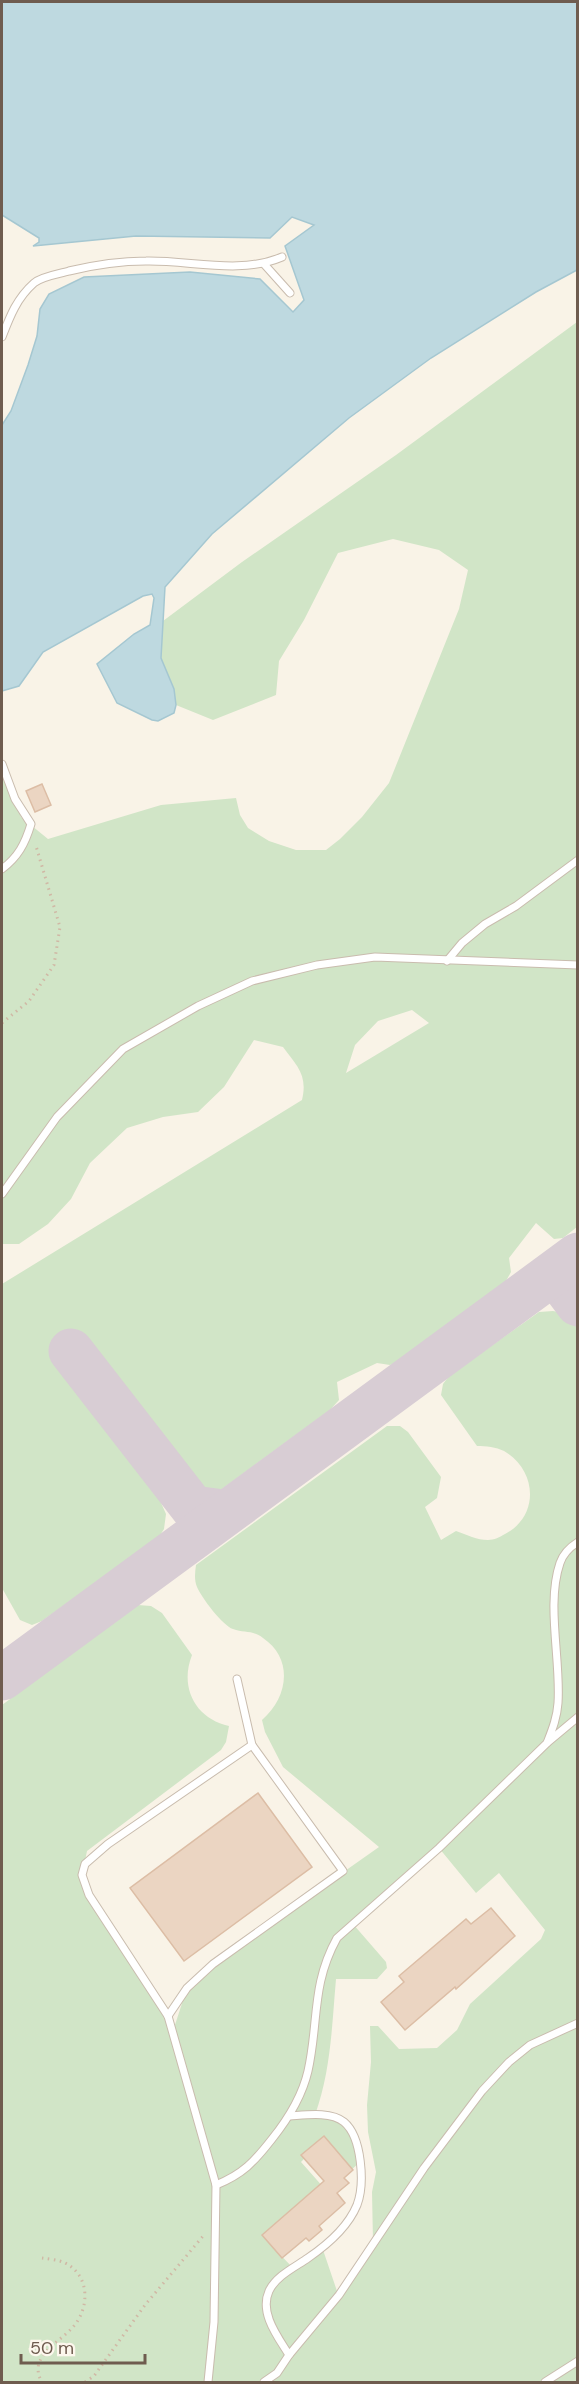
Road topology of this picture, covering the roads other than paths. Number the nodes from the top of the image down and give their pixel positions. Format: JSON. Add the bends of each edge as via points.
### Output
{"nodes":[{"id":1,"x":282,"y":257,"type":"dead end"},
{"id":2,"x":264,"y":264,"type":"junction"},
{"id":3,"x":290,"y":293,"type":"dead end"},
{"id":4,"x":2,"y":337,"type":"edge"},
{"id":5,"x":2,"y":764,"type":"edge"},
{"id":6,"x":578,"y":860,"type":"edge"},
{"id":7,"x":2,"y":869,"type":"edge"},
{"id":8,"x":447,"y":961,"type":"junction"},
{"id":9,"x":578,"y":965,"type":"edge"},
{"id":10,"x":2,"y":1194,"type":"edge"},
{"id":11,"x":578,"y":1542,"type":"edge"},
{"id":12,"x":237,"y":1679,"type":"dead end"},
{"id":13,"x":578,"y":1717,"type":"edge"},
{"id":14,"x":547,"y":1743,"type":"junction"},
{"id":15,"x":252,"y":1745,"type":"junction"},
{"id":16,"x":168,"y":2016,"type":"junction"},
{"id":17,"x":578,"y":2023,"type":"edge"},
{"id":18,"x":290,"y":2116,"type":"junction"},
{"id":19,"x":216,"y":2185,"type":"junction"},
{"id":20,"x":289,"y":2355,"type":"junction"},
{"id":21,"x":578,"y":2361,"type":"edge"},
{"id":22,"x":208,"y":2382,"type":"edge"},
{"id":23,"x":264,"y":2382,"type":"edge"},
{"id":24,"x":545,"y":2382,"type":"edge"}],
"edges":[{"from":1,"to":2,"type":"lane"},
{"from":2,"to":3,"type":"lane"},
{"from":2,"to":4,"type":"lane","via":[[146,261],[96,265],[62,273],[36,281],[16,302]]},
{"from":5,"to":7,"type":"lane","via":[[15,799],[31,825],[25,844]]},
{"from":6,"to":8,"type":"lane","via":[[485,924]]},
{"from":8,"to":9,"type":"lane"},
{"from":8,"to":10,"type":"lane","via":[[375,957],[317,964],[252,981],[198,1005],[123,1049],[57,1117]]},
{"from":11,"to":14,"type":"lane","via":[[560,1562],[555,1589],[558,1702]]},
{"from":12,"to":15,"type":"lane"},
{"from":13,"to":14,"type":"lane"},
{"from":14,"to":18,"type":"lane","via":[[439,1848],[337,1938],[320,1978],[308,2071]]},
{"from":15,"to":16,"type":"lane","via":[[85,1864],[82,1875],[89,1895]]},
{"from":15,"to":16,"type":"lane","via":[[344,1871],[213,1964],[187,1988]]},
{"from":16,"to":19,"type":"lane"},
{"from":17,"to":20,"type":"lane","via":[[530,2045],[482,2091],[424,2168],[339,2295]]},
{"from":18,"to":19,"type":"lane","via":[[251,2163],[237,2176]]},
{"from":18,"to":20,"type":"lane","via":[[332,2116],[344,2121],[358,2149],[361,2185],[357,2205],[330,2242],[284,2274],[269,2290],[269,2319]]},
{"from":19,"to":22,"type":"lane","via":[[214,2322]]},
{"from":20,"to":23,"type":"lane","via":[[277,2373]]},
{"from":21,"to":24,"type":"lane"}]}
